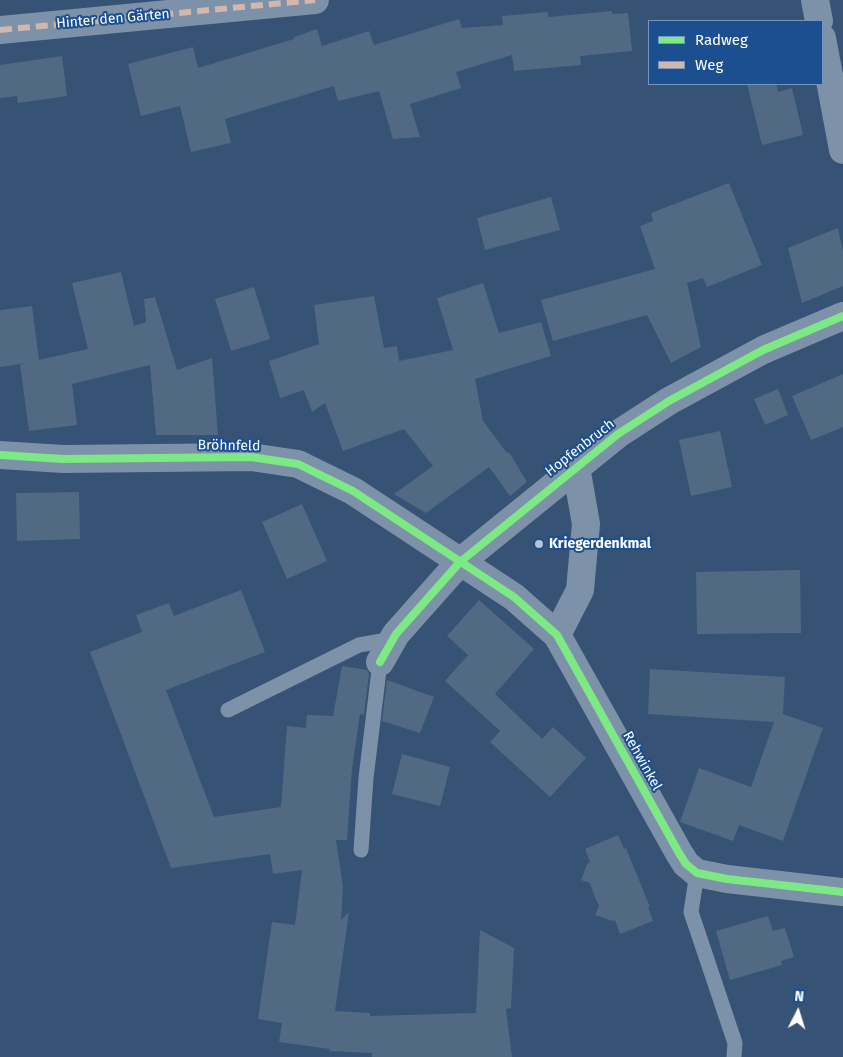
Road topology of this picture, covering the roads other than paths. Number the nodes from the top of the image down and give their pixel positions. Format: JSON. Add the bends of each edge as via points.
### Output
{"nodes":[{"id":1,"x":315,"y":0,"type":"edge"},
{"id":2,"x":814,"y":0,"type":"edge"},
{"id":3,"x":818,"y":20,"type":"edge"},
{"id":4,"x":0,"y":30,"type":"edge"},
{"id":5,"x":823,"y":43,"type":"edge"},
{"id":6,"x":843,"y":150,"type":"edge"},
{"id":7,"x":843,"y":316,"type":"edge"},
{"id":8,"x":0,"y":455,"type":"edge"},
{"id":9,"x":576,"y":467,"type":"junction"},
{"id":10,"x":460,"y":562,"type":"junction"},
{"id":11,"x":557,"y":635,"type":"junction"},
{"id":12,"x":386,"y":650,"type":"junction"},
{"id":13,"x":228,"y":710,"type":"dead end"},
{"id":14,"x":361,"y":850,"type":"dead end"},
{"id":15,"x":697,"y":873,"type":"junction"},
{"id":16,"x":843,"y":892,"type":"edge"},
{"id":17,"x":734,"y":1050,"type":"edge"}],
"edges":[{"from":1,"to":4,"type":"street","name":"Hinter den Gärten"},
{"from":2,"to":3,"type":"street"},
{"from":5,"to":6,"type":"street"},
{"from":7,"to":9,"type":"street","name":"Hopfenbruch","via":[[763,350],[669,400]]},
{"from":8,"to":10,"type":"street","name":"Bröhnfeld","via":[[63,459],[251,457],[298,464],[353,491]]},
{"from":9,"to":10,"type":"street","name":"Hopfenbruch"},
{"from":9,"to":11,"type":"street","via":[[586,524],[580,590]]},
{"from":10,"to":11,"type":"street","name":"Rehwinkel","via":[[514,597]]},
{"from":10,"to":12,"type":"street","name":"Hopfenbruch"},
{"from":11,"to":15,"type":"street","name":"Rehwinkel","via":[[679,853]]},
{"from":12,"to":13,"type":"lane","via":[[359,645]]},
{"from":12,"to":14,"type":"lane","via":[[366,778]]},
{"from":15,"to":16,"type":"street"},
{"from":15,"to":17,"type":"lane","via":[[691,912]]}]}
